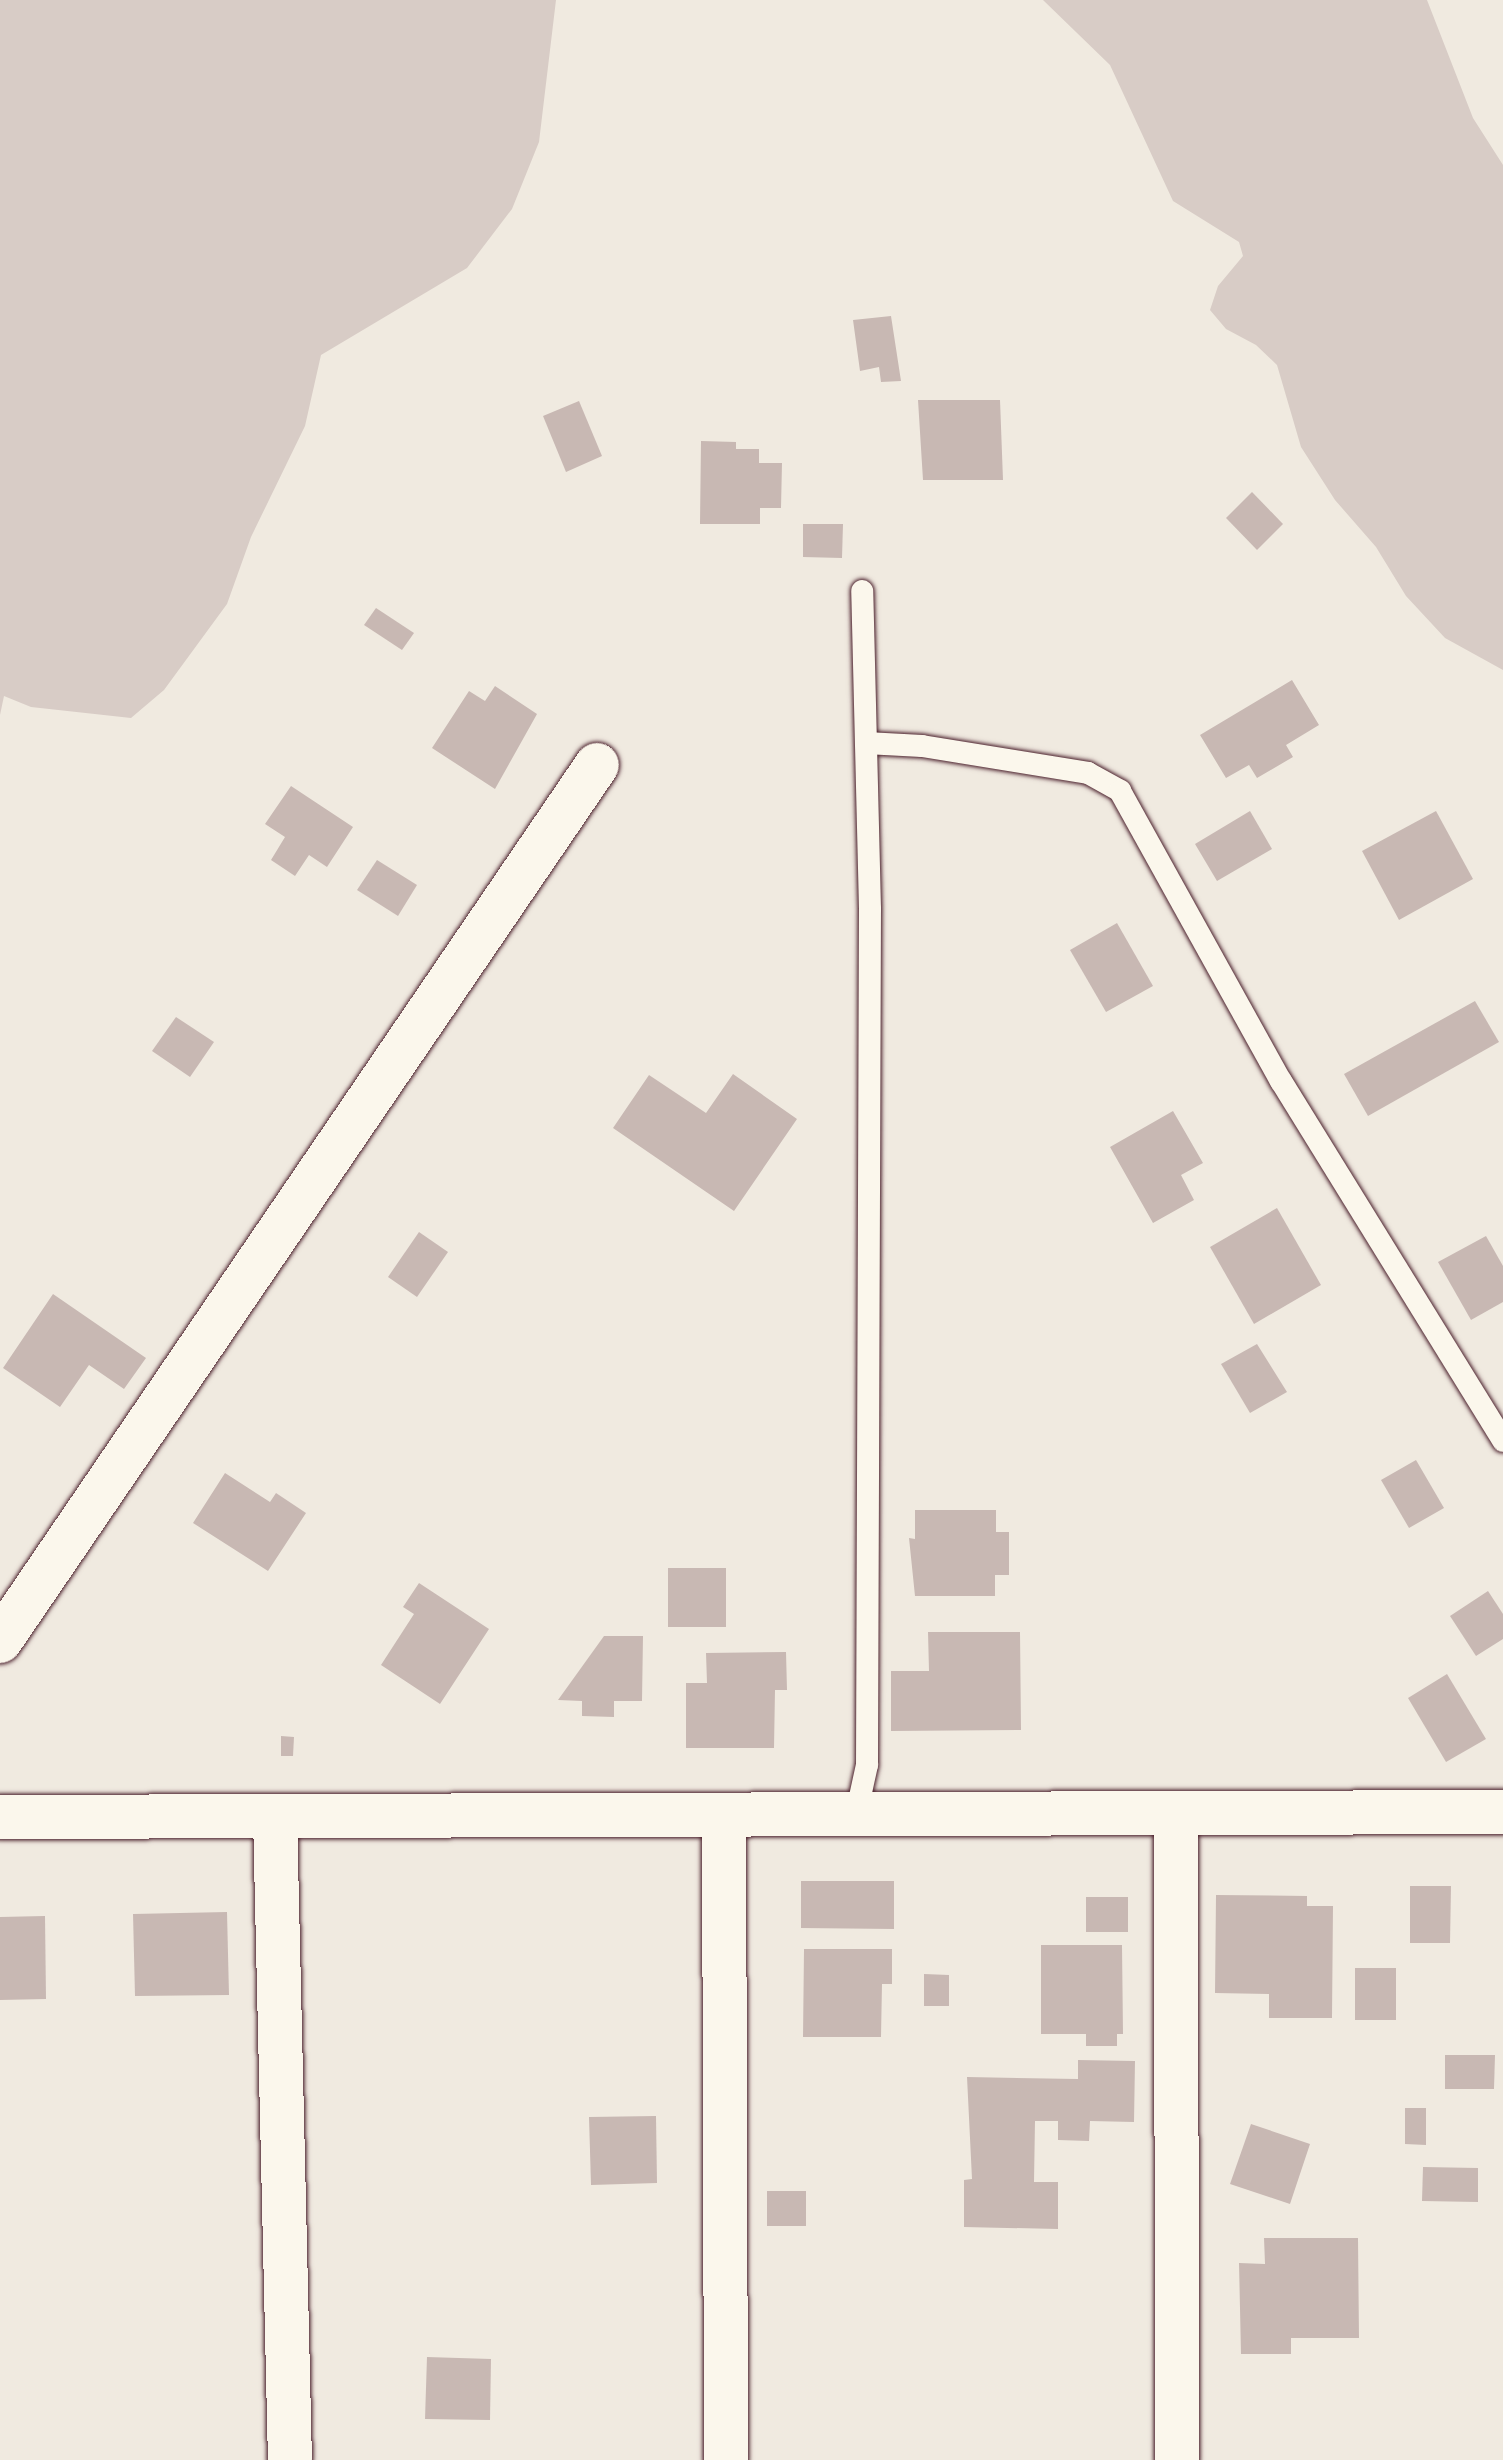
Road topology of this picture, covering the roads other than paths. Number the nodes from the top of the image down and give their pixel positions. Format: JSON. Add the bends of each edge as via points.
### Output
{"nodes":[{"id":1,"x":862,"y":591,"type":"dead end"},
{"id":2,"x":866,"y":743,"type":"junction"},
{"id":3,"x":597,"y":765,"type":"dead end"},
{"id":4,"x":1503,"y":1441,"type":"edge"},
{"id":5,"x":0,"y":1641,"type":"edge"},
{"id":6,"x":1503,"y":1812,"type":"edge"},
{"id":7,"x":1176,"y":1813,"type":"junction"},
{"id":8,"x":724,"y":1815,"type":"junction"},
{"id":9,"x":856,"y":1815,"type":"junction"},
{"id":10,"x":275,"y":1816,"type":"junction"},
{"id":11,"x":0,"y":1817,"type":"edge"},
{"id":12,"x":290,"y":2460,"type":"edge"},
{"id":13,"x":726,"y":2460,"type":"edge"},
{"id":14,"x":1177,"y":2460,"type":"edge"}],
"edges":[{"from":1,"to":2,"type":"lane"},
{"from":2,"to":4,"type":"lane","via":[[922,746],[1088,773],[1120,791],[1281,1081]]},
{"from":2,"to":9,"type":"lane","via":[[867,1765]]},
{"from":3,"to":5,"type":"street"},
{"from":6,"to":7,"type":"street"},
{"from":7,"to":9,"type":"street"},
{"from":7,"to":14,"type":"street"},
{"from":8,"to":9,"type":"street"},
{"from":8,"to":10,"type":"street"},
{"from":8,"to":13,"type":"street"},
{"from":10,"to":11,"type":"street"},
{"from":10,"to":12,"type":"street"}]}
